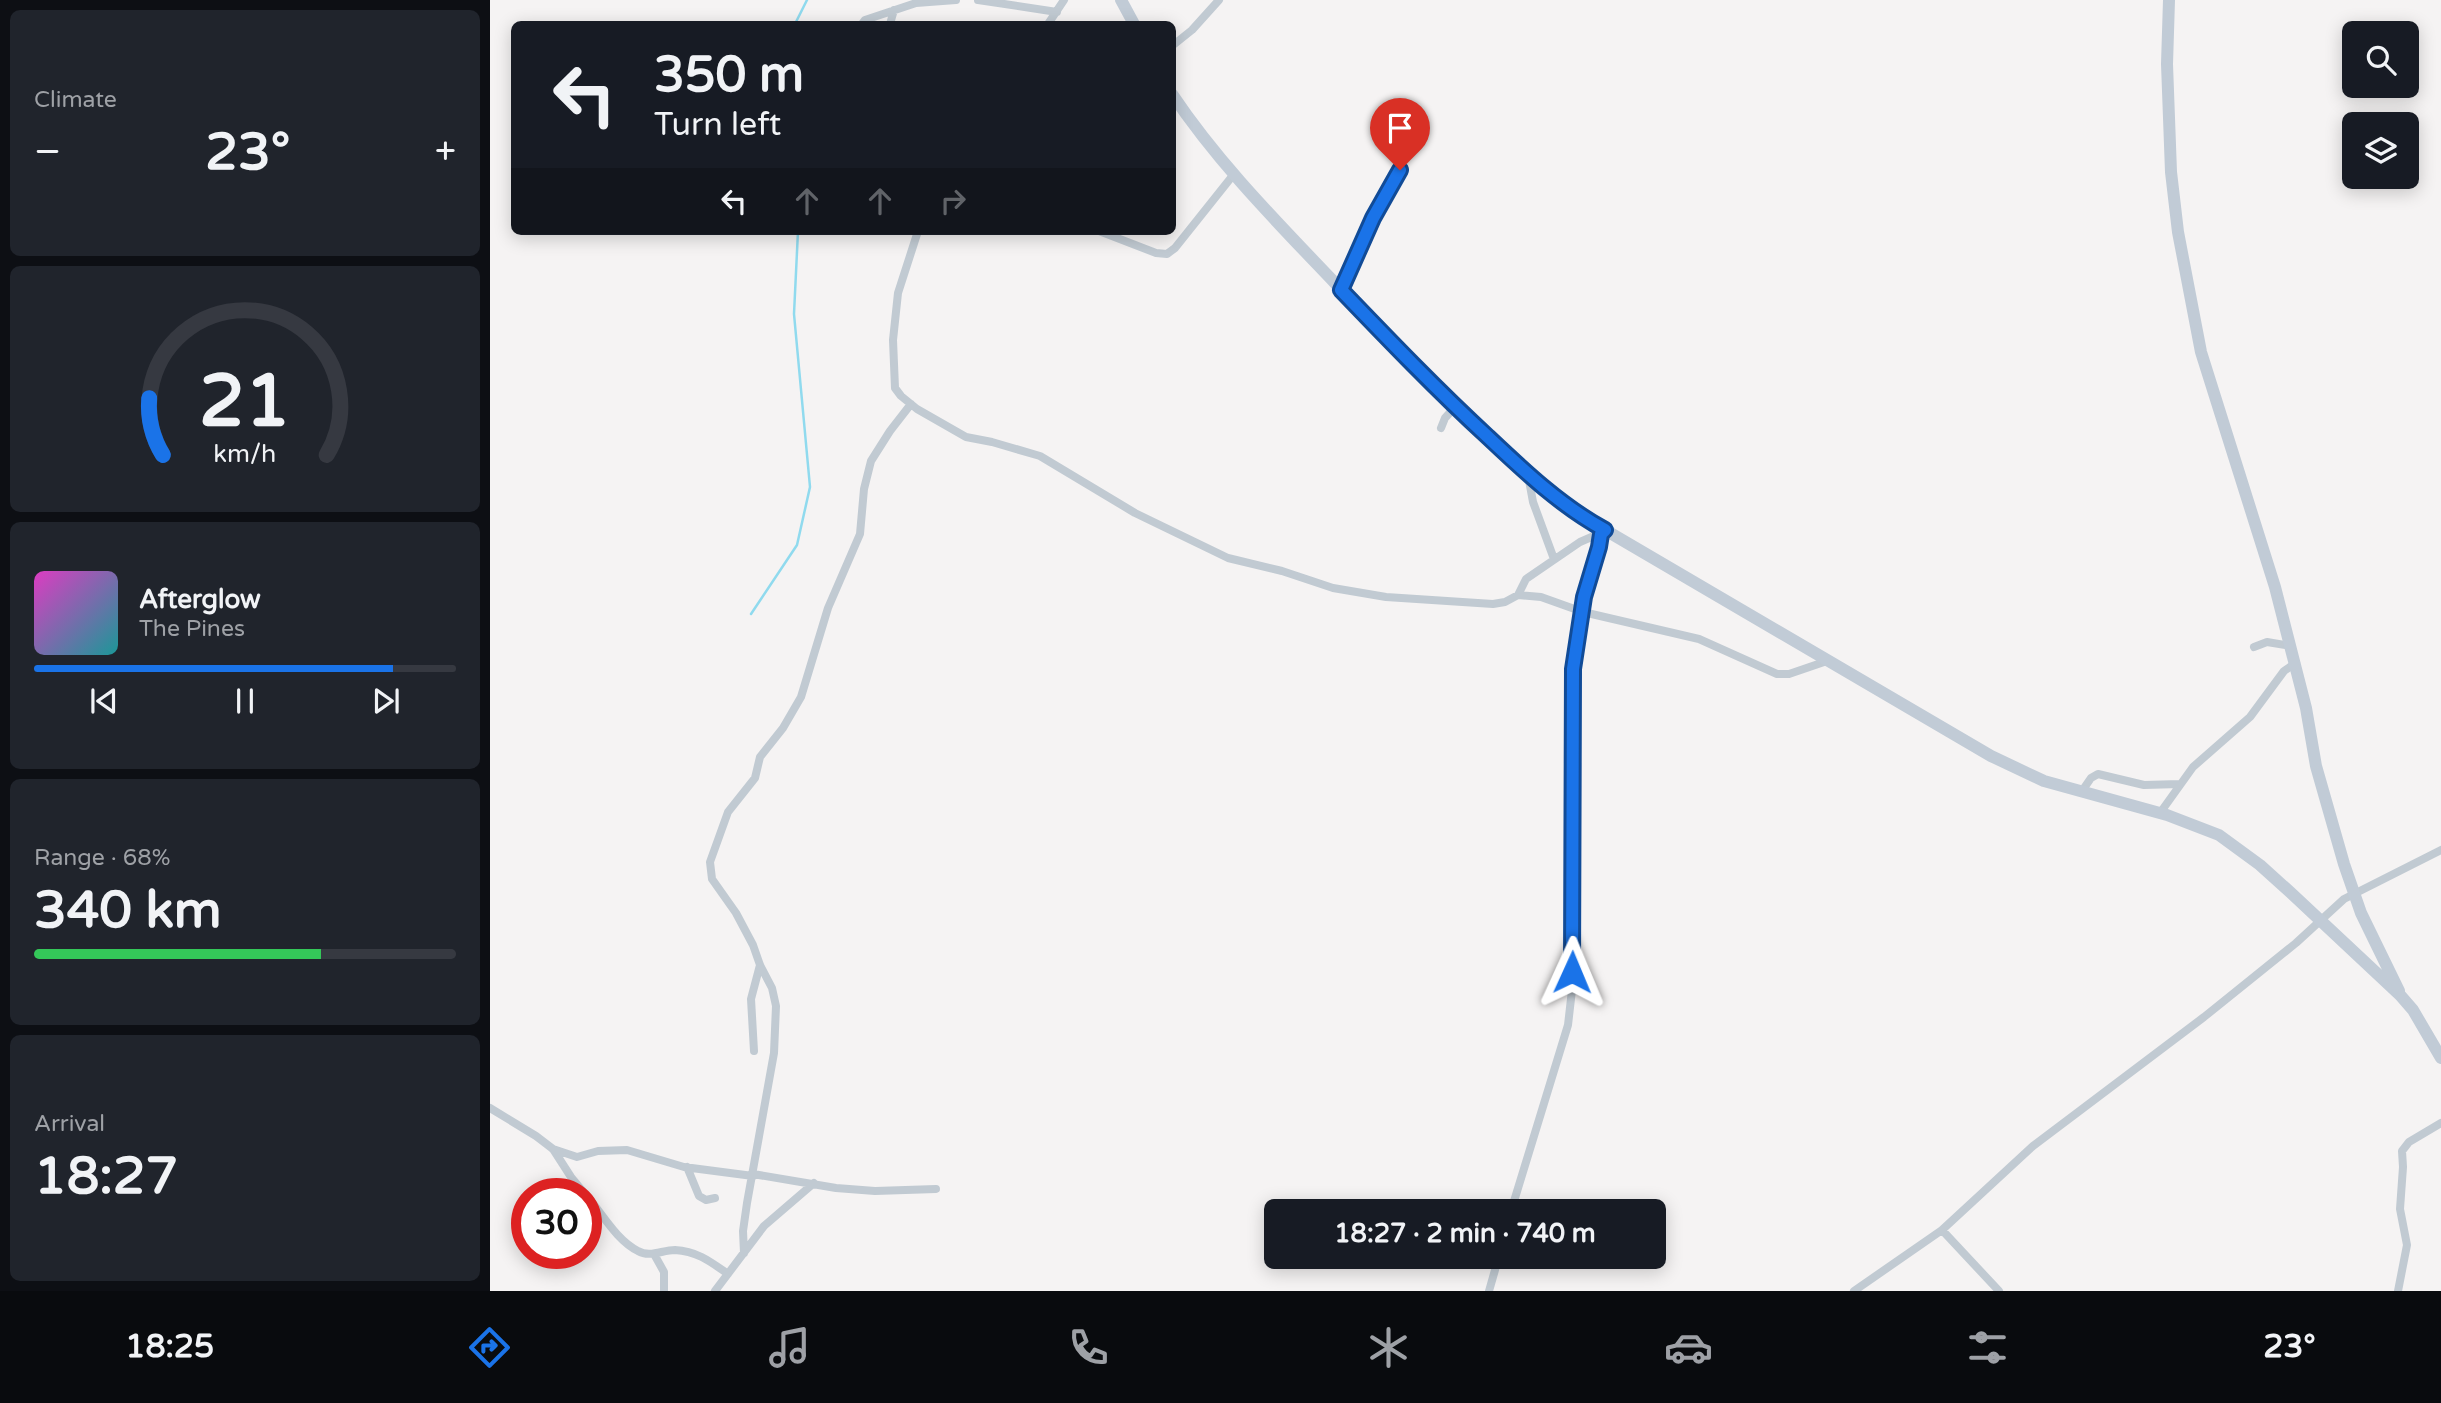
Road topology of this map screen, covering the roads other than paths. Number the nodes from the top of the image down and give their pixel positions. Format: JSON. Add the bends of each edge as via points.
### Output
{"nodes":[{"id":1,"x":956,"y":0,"type":"edge"},
{"id":2,"x":978,"y":0,"type":"edge"},
{"id":3,"x":1064,"y":0,"type":"edge"},
{"id":4,"x":1121,"y":0,"type":"edge"},
{"id":5,"x":1219,"y":0,"type":"edge"},
{"id":6,"x":2169,"y":0,"type":"edge"},
{"id":7,"x":915,"y":2,"type":"edge"},
{"id":8,"x":894,"y":10,"type":"junction"},
{"id":9,"x":1057,"y":12,"type":"junction"},
{"id":10,"x":864,"y":21,"type":"edge"},
{"id":11,"x":891,"y":21,"type":"edge"},
{"id":12,"x":1050,"y":21,"type":"edge"},
{"id":13,"x":1132,"y":21,"type":"edge"},
{"id":14,"x":1176,"y":43,"type":"edge"},
{"id":15,"x":1176,"y":100,"type":"edge"},
{"id":16,"x":1400,"y":170,"type":"dead end"},
{"id":17,"x":1234,"y":174,"type":"junction"},
{"id":18,"x":917,"y":235,"type":"edge"},
{"id":19,"x":1109,"y":235,"type":"edge"},
{"id":20,"x":1341,"y":290,"type":"junction"},
{"id":21,"x":911,"y":404,"type":"junction"},
{"id":22,"x":1455,"y":407,"type":"junction"},
{"id":23,"x":1441,"y":428,"type":"dead end"},
{"id":24,"x":1528,"y":475,"type":"junction"},
{"id":25,"x":1603,"y":532,"type":"junction"},
{"id":26,"x":1554,"y":559,"type":"junction"},
{"id":27,"x":1518,"y":595,"type":"junction"},
{"id":28,"x":1583,"y":612,"type":"junction"},
{"id":29,"x":2291,"y":646,"type":"junction"},
{"id":30,"x":2254,"y":648,"type":"dead end"},
{"id":31,"x":1827,"y":661,"type":"junction"},
{"id":32,"x":2296,"y":663,"type":"junction"},
{"id":33,"x":2180,"y":784,"type":"junction"},
{"id":34,"x":2082,"y":791,"type":"junction"},
{"id":35,"x":2160,"y":813,"type":"junction"},
{"id":36,"x":2441,"y":850,"type":"edge"},
{"id":37,"x":2353,"y":893,"type":"junction"},
{"id":38,"x":2320,"y":921,"type":"junction"},
{"id":39,"x":760,"y":965,"type":"junction"},
{"id":40,"x":2400,"y":995,"type":"junction"},
{"id":41,"x":754,"y":1051,"type":"dead end"},
{"id":42,"x":2441,"y":1058,"type":"edge"},
{"id":43,"x":490,"y":1108,"type":"edge"},
{"id":44,"x":2441,"y":1123,"type":"edge"},
{"id":45,"x":553,"y":1149,"type":"junction"},
{"id":46,"x":687,"y":1167,"type":"junction"},
{"id":47,"x":753,"y":1175,"type":"junction"},
{"id":48,"x":572,"y":1178,"type":"edge"},
{"id":49,"x":814,"y":1183,"type":"junction"},
{"id":50,"x":936,"y":1189,"type":"dead end"},
{"id":51,"x":715,"y":1198,"type":"dead end"},
{"id":52,"x":1515,"y":1199,"type":"edge"},
{"id":53,"x":602,"y":1215,"type":"edge"},
{"id":54,"x":1942,"y":1230,"type":"junction"},
{"id":55,"x":744,"y":1253,"type":"junction"},
{"id":56,"x":654,"y":1254,"type":"junction"},
{"id":57,"x":1495,"y":1269,"type":"edge"},
{"id":58,"x":728,"y":1274,"type":"junction"},
{"id":59,"x":664,"y":1291,"type":"edge"},
{"id":60,"x":715,"y":1291,"type":"edge"},
{"id":61,"x":1489,"y":1291,"type":"edge"},
{"id":62,"x":1854,"y":1291,"type":"edge"},
{"id":63,"x":1999,"y":1291,"type":"edge"},
{"id":64,"x":2398,"y":1291,"type":"edge"}],
"edges":[{"from":1,"to":7,"type":"street"},
{"from":2,"to":9,"type":"street"},
{"from":3,"to":9,"type":"street"},
{"from":4,"to":13,"type":"street"},
{"from":5,"to":14,"type":"street"},
{"from":6,"to":29,"type":"street","via":[[2171,172],[2192,311]]},
{"from":7,"to":8,"type":"street"},
{"from":8,"to":10,"type":"street"},
{"from":8,"to":11,"type":"street"},
{"from":9,"to":12,"type":"street"},
{"from":15,"to":17,"type":"street"},
{"from":16,"to":20,"type":"street"},
{"from":17,"to":19,"type":"street","via":[[1167,254]]},
{"from":17,"to":20,"type":"street"},
{"from":18,"to":21,"type":"street","via":[[898,293],[892,340],[895,388]]},
{"from":20,"to":22,"type":"street"},
{"from":21,"to":27,"type":"street","via":[[966,437],[1041,456],[1154,523],[1243,562],[1321,586],[1386,597],[1493,604]]},
{"from":21,"to":39,"type":"street","via":[[872,461],[860,534],[828,608],[801,697],[760,757],[755,778],[729,812],[710,862],[712,879],[736,913]]},
{"from":22,"to":23,"type":"street"},
{"from":22,"to":24,"type":"street"},
{"from":24,"to":25,"type":"street"},
{"from":24,"to":26,"type":"street"},
{"from":25,"to":26,"type":"street"},
{"from":25,"to":28,"type":"street"},
{"from":25,"to":31,"type":"street"},
{"from":26,"to":27,"type":"street","via":[[1526,579]]},
{"from":27,"to":28,"type":"street","via":[[1541,597]]},
{"from":28,"to":31,"type":"street","via":[[1699,639],[1777,674]]},
{"from":28,"to":52,"type":"street","via":[[1572,691],[1573,936],[1568,1025]]},
{"from":29,"to":30,"type":"street","via":[[2267,642]]},
{"from":29,"to":32,"type":"street"},
{"from":31,"to":34,"type":"street","via":[[2026,774]]},
{"from":32,"to":33,"type":"street","via":[[2278,677],[2250,717]]},
{"from":32,"to":37,"type":"street","via":[[2316,766]]},
{"from":33,"to":34,"type":"street","via":[[2141,785],[2098,774]]},
{"from":33,"to":35,"type":"street"},
{"from":34,"to":35,"type":"street"},
{"from":35,"to":38,"type":"street","via":[[2219,835],[2260,865]]},
{"from":36,"to":37,"type":"street"},
{"from":37,"to":38,"type":"street"},
{"from":37,"to":40,"type":"street"},
{"from":38,"to":40,"type":"street"},
{"from":38,"to":54,"type":"street","via":[[2204,1017],[2033,1146]]},
{"from":39,"to":41,"type":"street","via":[[751,999]]},
{"from":39,"to":47,"type":"street","via":[[772,988],[777,1028]]},
{"from":40,"to":42,"type":"street"},
{"from":43,"to":45,"type":"street"},
{"from":44,"to":64,"type":"street","via":[[2402,1151],[2400,1213],[2407,1239]]},
{"from":45,"to":46,"type":"street","via":[[577,1157],[627,1150]]},
{"from":45,"to":48,"type":"street"},
{"from":46,"to":47,"type":"street"},
{"from":46,"to":51,"type":"street","via":[[699,1196]]},
{"from":47,"to":49,"type":"street"},
{"from":47,"to":55,"type":"street","via":[[743,1231]]},
{"from":49,"to":50,"type":"street","via":[[875,1191]]},
{"from":49,"to":55,"type":"street","via":[[764,1226]]},
{"from":53,"to":56,"type":"street","via":[[639,1252]]},
{"from":54,"to":62,"type":"street"},
{"from":54,"to":63,"type":"street"},
{"from":55,"to":58,"type":"street"},
{"from":56,"to":58,"type":"street","via":[[671,1250],[698,1254]]},
{"from":56,"to":59,"type":"street","via":[[664,1272]]},
{"from":57,"to":61,"type":"street"},
{"from":58,"to":60,"type":"street"}]}
